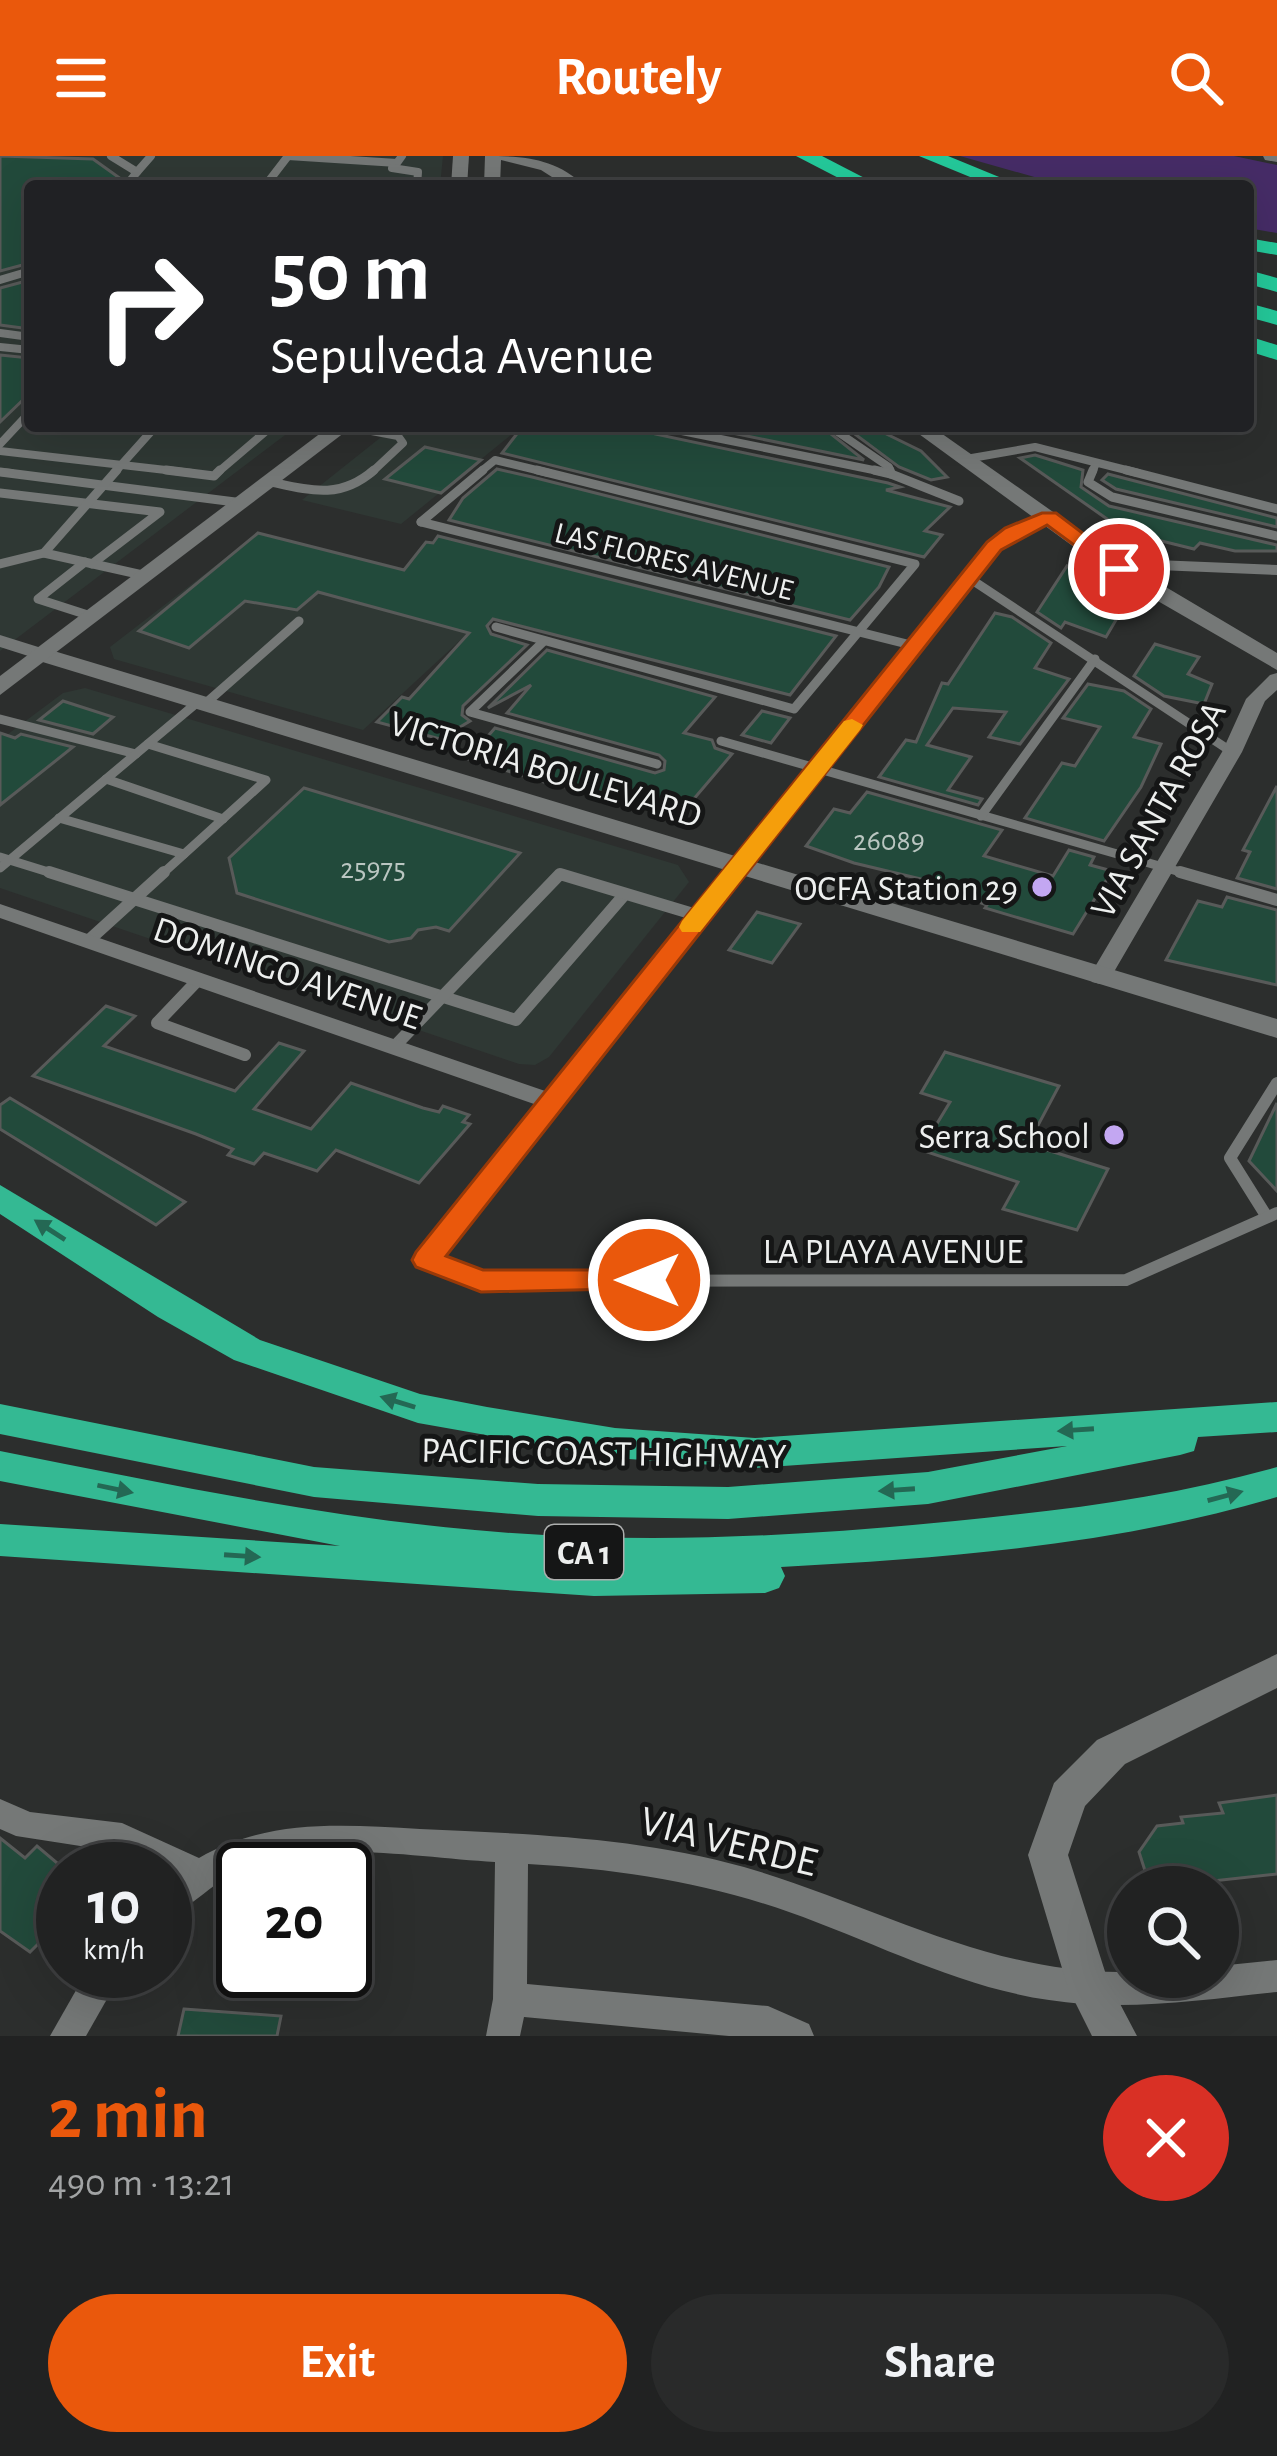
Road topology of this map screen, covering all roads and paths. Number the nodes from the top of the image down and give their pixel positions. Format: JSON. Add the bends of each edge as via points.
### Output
{"nodes":[{"id":1,"x":111,"y":156,"type":"edge"},
{"id":2,"x":151,"y":156,"type":"edge"},
{"id":3,"x":288,"y":156,"type":"edge"},
{"id":4,"x":401,"y":156,"type":"edge"},
{"id":5,"x":506,"y":156,"type":"edge"},
{"id":6,"x":806,"y":156,"type":"edge"},
{"id":7,"x":901,"y":156,"type":"edge"},
{"id":8,"x":929,"y":156,"type":"edge"},
{"id":9,"x":343,"y":166,"type":"dead end"},
{"id":10,"x":137,"y":172,"type":"junction"},
{"id":11,"x":130,"y":180,"type":"edge"},
{"id":12,"x":417,"y":180,"type":"edge"},
{"id":13,"x":568,"y":180,"type":"edge"},
{"id":14,"x":857,"y":180,"type":"edge"},
{"id":15,"x":959,"y":180,"type":"edge"},
{"id":16,"x":995,"y":180,"type":"edge"},
{"id":17,"x":24,"y":419,"type":"edge"},
{"id":18,"x":151,"y":432,"type":"edge"},
{"id":19,"x":265,"y":432,"type":"edge"},
{"id":20,"x":336,"y":432,"type":"edge"},
{"id":21,"x":376,"y":432,"type":"edge"},
{"id":22,"x":686,"y":432,"type":"edge"},
{"id":23,"x":838,"y":432,"type":"edge"},
{"id":24,"x":927,"y":432,"type":"edge"},
{"id":25,"x":0,"y":447,"type":"edge"},
{"id":26,"x":966,"y":459,"type":"junction"},
{"id":27,"x":1096,"y":463,"type":"junction"},
{"id":28,"x":120,"y":466,"type":"junction"},
{"id":29,"x":0,"y":472,"type":"edge"},
{"id":30,"x":891,"y":474,"type":"junction"},
{"id":31,"x":272,"y":482,"type":"junction"},
{"id":32,"x":103,"y":485,"type":"junction"},
{"id":33,"x":0,"y":493,"type":"edge"},
{"id":34,"x":959,"y":501,"type":"dead end"},
{"id":35,"x":87,"y":503,"type":"junction"},
{"id":36,"x":243,"y":503,"type":"junction"},
{"id":37,"x":1277,"y":509,"type":"edge"},
{"id":38,"x":1049,"y":518,"type":"junction"},
{"id":39,"x":1277,"y":536,"type":"edge"},
{"id":40,"x":44,"y":553,"type":"junction"},
{"id":41,"x":89,"y":563,"type":"junction"},
{"id":42,"x":0,"y":564,"type":"edge"},
{"id":43,"x":1119,"y":569,"type":"junction"},
{"id":44,"x":1277,"y":570,"type":"edge"},
{"id":45,"x":147,"y":576,"type":"junction"},
{"id":46,"x":969,"y":578,"type":"junction"},
{"id":47,"x":94,"y":617,"type":"junction"},
{"id":48,"x":299,"y":621,"type":"dead end"},
{"id":49,"x":496,"y":627,"type":"dead end"},
{"id":50,"x":858,"y":632,"type":"junction"},
{"id":51,"x":0,"y":641,"type":"edge"},
{"id":52,"x":544,"y":641,"type":"junction"},
{"id":53,"x":915,"y":646,"type":"junction"},
{"id":54,"x":44,"y":655,"type":"junction"},
{"id":55,"x":1095,"y":659,"type":"junction"},
{"id":56,"x":1277,"y":663,"type":"edge"},
{"id":57,"x":1277,"y":680,"type":"edge"},
{"id":58,"x":0,"y":688,"type":"edge"},
{"id":59,"x":202,"y":702,"type":"junction"},
{"id":60,"x":0,"y":719,"type":"edge"},
{"id":61,"x":721,"y":741,"type":"dead end"},
{"id":62,"x":148,"y":744,"type":"junction"},
{"id":63,"x":1232,"y":752,"type":"junction"},
{"id":64,"x":136,"y":754,"type":"junction"},
{"id":65,"x":657,"y":764,"type":"dead end"},
{"id":66,"x":816,"y":770,"type":"junction"},
{"id":67,"x":106,"y":779,"type":"junction"},
{"id":68,"x":981,"y":816,"type":"junction"},
{"id":69,"x":59,"y":818,"type":"junction"},
{"id":70,"x":224,"y":819,"type":"junction"},
{"id":71,"x":184,"y":854,"type":"junction"},
{"id":72,"x":3,"y":861,"type":"edge"},
{"id":73,"x":740,"y":866,"type":"junction"},
{"id":74,"x":1163,"y":867,"type":"junction"},
{"id":75,"x":625,"y":895,"type":"junction"},
{"id":76,"x":136,"y":898,"type":"junction"},
{"id":77,"x":1277,"y":900,"type":"edge"},
{"id":78,"x":0,"y":910,"type":"edge"},
{"id":79,"x":700,"y":916,"type":"junction"},
{"id":80,"x":88,"y":941,"type":"junction"},
{"id":81,"x":1100,"y":977,"type":"junction"},
{"id":82,"x":199,"y":979,"type":"junction"},
{"id":83,"x":443,"y":995,"type":"junction"},
{"id":84,"x":1277,"y":1029,"type":"edge"},
{"id":85,"x":394,"y":1047,"type":"junction"},
{"id":86,"x":245,"y":1055,"type":"dead end"},
{"id":87,"x":1277,"y":1083,"type":"edge"},
{"id":88,"x":553,"y":1102,"type":"junction"},
{"id":89,"x":0,"y":1197,"type":"edge"},
{"id":90,"x":1272,"y":1215,"type":"edge"},
{"id":91,"x":427,"y":1260,"type":"joint"},
{"id":92,"x":1277,"y":1417,"type":"edge"},
{"id":93,"x":0,"y":1420,"type":"edge"},
{"id":94,"x":0,"y":1466,"type":"edge"},
{"id":95,"x":1277,"y":1482,"type":"edge"},
{"id":96,"x":1173,"y":1510,"type":"junction"},
{"id":97,"x":0,"y":1540,"type":"edge"},
{"id":98,"x":1277,"y":1670,"type":"edge"},
{"id":99,"x":0,"y":1813,"type":"edge"},
{"id":100,"x":512,"y":1849,"type":"junction"},
{"id":101,"x":198,"y":1874,"type":"junction"},
{"id":102,"x":192,"y":1879,"type":"edge"},
{"id":103,"x":1277,"y":1976,"type":"edge"},
{"id":104,"x":1089,"y":1988,"type":"junction"},
{"id":105,"x":90,"y":1998,"type":"edge"},
{"id":106,"x":510,"y":1999,"type":"junction"},
{"id":107,"x":67,"y":2036,"type":"edge"},
{"id":108,"x":503,"y":2036,"type":"edge"},
{"id":109,"x":797,"y":2036,"type":"edge"},
{"id":110,"x":1115,"y":2036,"type":"edge"}],
"edges":[{"from":1,"to":10,"type":"lane"},
{"from":2,"to":10,"type":"lane"},
{"from":3,"to":4,"type":"lane","via":[[397,163]]},
{"from":5,"to":13,"type":"main road"},
{"from":6,"to":14,"type":"highway"},
{"from":7,"to":15,"type":"highway"},
{"from":8,"to":16,"type":"highway"},
{"from":9,"to":12,"type":"lane","via":[[415,170]]},
{"from":10,"to":11,"type":"lane"},
{"from":17,"to":25,"type":"lane"},
{"from":18,"to":28,"type":"lane"},
{"from":19,"to":28,"type":"lane","via":[[214,476]]},
{"from":20,"to":31,"type":"main road"},
{"from":21,"to":31,"type":"lane","via":[[403,443],[354,490]]},
{"from":22,"to":30,"type":"lane"},
{"from":23,"to":30,"type":"lane"},
{"from":24,"to":26,"type":"main road"},
{"from":25,"to":28,"type":"lane"},
{"from":26,"to":27,"type":"lane","via":[[1035,447]]},
{"from":26,"to":38,"type":"main road"},
{"from":27,"to":37,"type":"lane"},
{"from":27,"to":39,"type":"lane","via":[[1088,482],[1112,497]]},
{"from":28,"to":32,"type":"lane"},
{"from":29,"to":32,"type":"lane"},
{"from":30,"to":34,"type":"lane"},
{"from":31,"to":36,"type":"main road"},
{"from":32,"to":35,"type":"lane"},
{"from":32,"to":36,"type":"lane"},
{"from":33,"to":35,"type":"lane"},
{"from":35,"to":40,"type":"lane"},
{"from":35,"to":41,"type":"lane","via":[[160,512]]},
{"from":36,"to":45,"type":"main road"},
{"from":38,"to":43,"type":"main road"},
{"from":38,"to":46,"type":"street","via":[[1012,532]]},
{"from":40,"to":41,"type":"lane"},
{"from":40,"to":42,"type":"lane"},
{"from":41,"to":45,"type":"lane"},
{"from":41,"to":47,"type":"lane","via":[[38,599]]},
{"from":43,"to":44,"type":"street"},
{"from":43,"to":56,"type":"main road"},
{"from":45,"to":47,"type":"main road"},
{"from":46,"to":53,"type":"street"},
{"from":46,"to":55,"type":"lane"},
{"from":47,"to":54,"type":"main road"},
{"from":48,"to":59,"type":"lane"},
{"from":49,"to":52,"type":"lane"},
{"from":50,"to":50,"type":"lane","name":"LAS FLORES AVENUE","via":[[422,522],[495,460],[915,564]]},
{"from":50,"to":52,"type":"lane","via":[[794,709]]},
{"from":50,"to":53,"type":"lane","name":"LAS FLORES AVENUE"},
{"from":51,"to":54,"type":"street","name":"VICTORIA BOULEVARD"},
{"from":52,"to":65,"type":"lane","via":[[470,712]]},
{"from":53,"to":66,"type":"street"},
{"from":54,"to":58,"type":"main road"},
{"from":54,"to":59,"type":"main road","name":"VICTORIA BOULEVARD"},
{"from":55,"to":63,"type":"lane"},
{"from":55,"to":68,"type":"lane"},
{"from":57,"to":63,"type":"street","name":"VIA SANTA ROSA","via":[[1256,700]]},
{"from":59,"to":62,"type":"lane"},
{"from":59,"to":73,"type":"main road","name":"VICTORIA BOULEVARD"},
{"from":60,"to":64,"type":"lane"},
{"from":61,"to":66,"type":"lane"},
{"from":62,"to":64,"type":"lane"},
{"from":62,"to":70,"type":"lane","via":[[266,780]]},
{"from":63,"to":74,"type":"street","name":"VIA SANTA ROSA"},
{"from":64,"to":67,"type":"lane"},
{"from":66,"to":68,"type":"lane"},
{"from":66,"to":73,"type":"street"},
{"from":67,"to":69,"type":"lane"},
{"from":67,"to":70,"type":"lane"},
{"from":68,"to":74,"type":"lane"},
{"from":69,"to":71,"type":"lane"},
{"from":69,"to":72,"type":"lane"},
{"from":70,"to":71,"type":"lane"},
{"from":71,"to":76,"type":"lane"},
{"from":72,"to":76,"type":"lane"},
{"from":73,"to":79,"type":"street"},
{"from":73,"to":81,"type":"main road","name":"VICTORIA BOULEVARD"},
{"from":74,"to":77,"type":"lane"},
{"from":74,"to":81,"type":"street","name":"VIA SANTA ROSA"},
{"from":75,"to":79,"type":"lane"},
{"from":75,"to":83,"type":"lane","via":[[560,874]]},
{"from":75,"to":83,"type":"lane","via":[[516,1020]]},
{"from":76,"to":80,"type":"lane"},
{"from":76,"to":83,"type":"lane"},
{"from":78,"to":80,"type":"street","name":"DOMINGO AVENUE"},
{"from":79,"to":88,"type":"street"},
{"from":80,"to":82,"type":"street","name":"DOMINGO AVENUE"},
{"from":81,"to":84,"type":"main road","name":"VICTORIA BOULEVARD"},
{"from":82,"to":85,"type":"street","name":"DOMINGO AVENUE"},
{"from":82,"to":86,"type":"lane","via":[[157,1023]]},
{"from":83,"to":85,"type":"lane"},
{"from":85,"to":88,"type":"street","name":"DOMINGO AVENUE"},
{"from":87,"to":90,"type":"lane","via":[[1229,1157]]},
{"from":88,"to":91,"type":"street"},
{"from":92,"to":89,"type":"highway","one_way":true,"via":[[755,1453],[615,1443],[487,1422],[418,1408],[247,1350]]},
{"from":90,"to":91,"type":"lane","name":"LA PLAYA AVENUE","via":[[1126,1280],[481,1281]]},
{"from":92,"to":93,"type":"highway","name":"PACIFIC COAST HIGHWAY","number":"CA 1","one_way":true,"via":[[928,1488],[728,1503],[476,1497],[314,1482]]},
{"from":94,"to":96,"type":"highway","number":"CA 1","one_way":true,"via":[[308,1525],[523,1550],[786,1552]]},
{"from":96,"to":95,"type":"highway","number":"CA 1","one_way":true},
{"from":97,"to":96,"type":"highway","one_way":true,"via":[[594,1580],[751,1576],[988,1546]]},
{"from":98,"to":104,"type":"main road","via":[[1111,1752],[1068,1796],[1048,1855]]},
{"from":99,"to":101,"type":"street","via":[[28,1826],[122,1838]]},
{"from":100,"to":101,"type":"street","name":"VIA VERDE","via":[[327,1839],[236,1854]]},
{"from":100,"to":104,"type":"street","name":"VIA VERDE","via":[[643,1858],[715,1874],[1015,1977]]},
{"from":100,"to":106,"type":"street"},
{"from":101,"to":102,"type":"street","name":"VIA VERDE"},
{"from":103,"to":104,"type":"street","name":"VIA VERDE"},
{"from":104,"to":110,"type":"main road"},
{"from":105,"to":107,"type":"street"},
{"from":106,"to":108,"type":"street"},
{"from":106,"to":109,"type":"street","via":[[768,2023]]}]}
